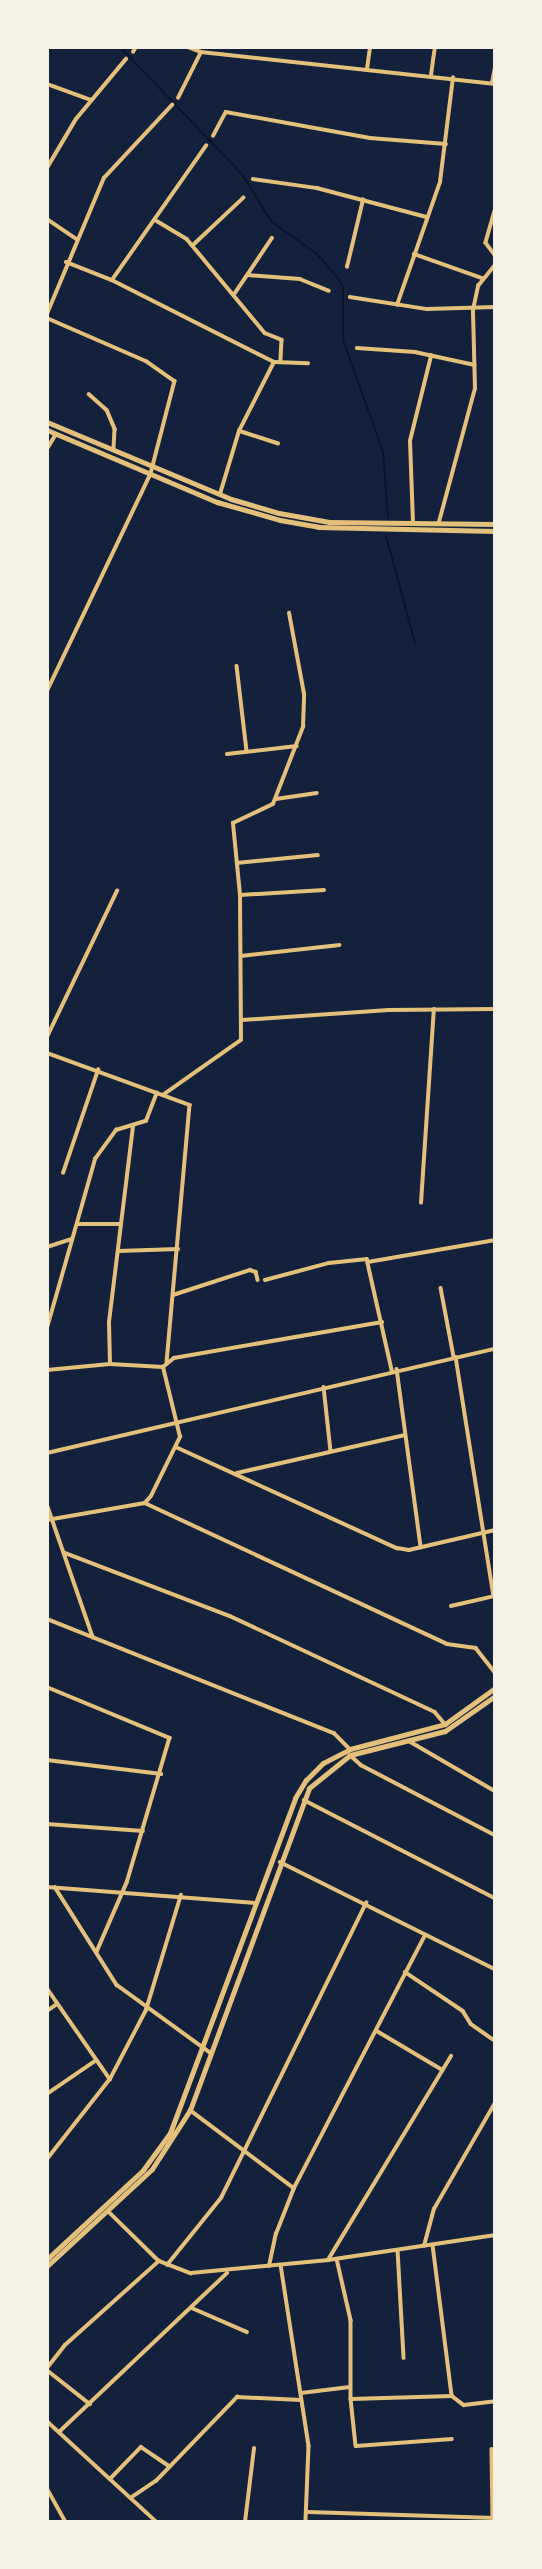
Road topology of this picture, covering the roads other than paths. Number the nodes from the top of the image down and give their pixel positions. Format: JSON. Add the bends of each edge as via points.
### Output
{"nodes":[{"id":1,"x":188,"y":47,"type":"edge"},
{"id":2,"x":370,"y":47,"type":"edge"},
{"id":3,"x":435,"y":47,"type":"edge"},
{"id":4,"x":201,"y":52,"type":"junction"},
{"id":5,"x":125,"y":59,"type":"dead end"},
{"id":6,"x":495,"y":67,"type":"edge"},
{"id":7,"x":366,"y":70,"type":"junction"},
{"id":8,"x":430,"y":75,"type":"junction"},
{"id":9,"x":453,"y":78,"type":"junction"},
{"id":10,"x":47,"y":84,"type":"edge"},
{"id":11,"x":493,"y":84,"type":"edge"},
{"id":12,"x":178,"y":98,"type":"dead end"},
{"id":13,"x":91,"y":100,"type":"junction"},
{"id":14,"x":172,"y":104,"type":"dead end"},
{"id":15,"x":213,"y":136,"type":"dead end"},
{"id":16,"x":446,"y":144,"type":"junction"},
{"id":17,"x":206,"y":146,"type":"dead end"},
{"id":18,"x":47,"y":168,"type":"edge"},
{"id":19,"x":253,"y":179,"type":"dead end"},
{"id":20,"x":243,"y":198,"type":"dead end"},
{"id":21,"x":363,"y":200,"type":"junction"},
{"id":22,"x":495,"y":211,"type":"edge"},
{"id":23,"x":427,"y":217,"type":"junction"},
{"id":24,"x":47,"y":219,"type":"edge"},
{"id":25,"x":157,"y":221,"type":"junction"},
{"id":26,"x":272,"y":238,"type":"dead end"},
{"id":27,"x":77,"y":239,"type":"junction"},
{"id":28,"x":193,"y":245,"type":"junction"},
{"id":29,"x":414,"y":254,"type":"junction"},
{"id":30,"x":495,"y":255,"type":"edge"},
{"id":31,"x":66,"y":262,"type":"junction"},
{"id":32,"x":495,"y":265,"type":"edge"},
{"id":33,"x":347,"y":267,"type":"dead end"},
{"id":34,"x":248,"y":275,"type":"junction"},
{"id":35,"x":482,"y":278,"type":"junction"},
{"id":36,"x":112,"y":280,"type":"junction"},
{"id":37,"x":329,"y":291,"type":"dead end"},
{"id":38,"x":236,"y":293,"type":"junction"},
{"id":39,"x":350,"y":297,"type":"dead end"},
{"id":40,"x":397,"y":305,"type":"junction"},
{"id":41,"x":495,"y":307,"type":"edge"},
{"id":42,"x":473,"y":310,"type":"junction"},
{"id":43,"x":47,"y":316,"type":"edge"},
{"id":44,"x":357,"y":348,"type":"dead end"},
{"id":45,"x":431,"y":356,"type":"junction"},
{"id":46,"x":274,"y":362,"type":"junction"},
{"id":47,"x":281,"y":362,"type":"junction"},
{"id":48,"x":308,"y":363,"type":"dead end"},
{"id":49,"x":475,"y":365,"type":"junction"},
{"id":50,"x":89,"y":394,"type":"dead end"},
{"id":51,"x":47,"y":422,"type":"edge"},
{"id":52,"x":47,"y":430,"type":"edge"},
{"id":53,"x":239,"y":431,"type":"junction"},
{"id":54,"x":56,"y":434,"type":"junction"},
{"id":55,"x":278,"y":443,"type":"dead end"},
{"id":56,"x":47,"y":449,"type":"edge"},
{"id":57,"x":114,"y":450,"type":"junction"},
{"id":58,"x":152,"y":471,"type":"junction"},
{"id":59,"x":220,"y":495,"type":"junction"},
{"id":60,"x":237,"y":501,"type":"junction"},
{"id":61,"x":234,"y":508,"type":"junction"},
{"id":62,"x":439,"y":522,"type":"junction"},
{"id":63,"x":413,"y":523,"type":"junction"},
{"id":64,"x":495,"y":524,"type":"edge"},
{"id":65,"x":495,"y":531,"type":"edge"},
{"id":66,"x":289,"y":612,"type":"dead end"},
{"id":67,"x":237,"y":666,"type":"dead end"},
{"id":68,"x":47,"y":692,"type":"edge"},
{"id":69,"x":298,"y":746,"type":"junction"},
{"id":70,"x":247,"y":751,"type":"junction"},
{"id":71,"x":227,"y":754,"type":"dead end"},
{"id":72,"x":317,"y":793,"type":"dead end"},
{"id":73,"x":276,"y":799,"type":"junction"},
{"id":74,"x":318,"y":855,"type":"dead end"},
{"id":75,"x":237,"y":863,"type":"junction"},
{"id":76,"x":324,"y":890,"type":"dead end"},
{"id":77,"x":117,"y":891,"type":"dead end"},
{"id":78,"x":240,"y":895,"type":"junction"},
{"id":79,"x":339,"y":945,"type":"dead end"},
{"id":80,"x":241,"y":956,"type":"junction"},
{"id":81,"x":434,"y":1009,"type":"junction"},
{"id":82,"x":495,"y":1009,"type":"edge"},
{"id":83,"x":242,"y":1020,"type":"junction"},
{"id":84,"x":47,"y":1037,"type":"edge"},
{"id":85,"x":47,"y":1053,"type":"edge"},
{"id":86,"x":98,"y":1070,"type":"junction"},
{"id":87,"x":157,"y":1093,"type":"junction"},
{"id":88,"x":163,"y":1095,"type":"junction"},
{"id":89,"x":133,"y":1127,"type":"junction"},
{"id":90,"x":63,"y":1173,"type":"dead end"},
{"id":91,"x":421,"y":1203,"type":"dead end"},
{"id":92,"x":77,"y":1224,"type":"junction"},
{"id":93,"x":120,"y":1224,"type":"junction"},
{"id":94,"x":71,"y":1239,"type":"junction"},
{"id":95,"x":495,"y":1240,"type":"edge"},
{"id":96,"x":47,"y":1247,"type":"edge"},
{"id":97,"x":178,"y":1249,"type":"junction"},
{"id":98,"x":118,"y":1251,"type":"junction"},
{"id":99,"x":368,"y":1262,"type":"junction"},
{"id":100,"x":258,"y":1280,"type":"dead end"},
{"id":101,"x":265,"y":1280,"type":"dead end"},
{"id":102,"x":441,"y":1287,"type":"dead end"},
{"id":103,"x":173,"y":1295,"type":"junction"},
{"id":104,"x":382,"y":1322,"type":"junction"},
{"id":105,"x":47,"y":1328,"type":"edge"},
{"id":106,"x":495,"y":1349,"type":"edge"},
{"id":107,"x":455,"y":1357,"type":"junction"},
{"id":108,"x":110,"y":1364,"type":"junction"},
{"id":109,"x":165,"y":1364,"type":"junction"},
{"id":110,"x":47,"y":1370,"type":"edge"},
{"id":111,"x":395,"y":1370,"type":"junction"},
{"id":112,"x":324,"y":1387,"type":"junction"},
{"id":113,"x":178,"y":1422,"type":"junction"},
{"id":114,"x":405,"y":1435,"type":"junction"},
{"id":115,"x":176,"y":1447,"type":"junction"},
{"id":116,"x":331,"y":1451,"type":"junction"},
{"id":117,"x":47,"y":1453,"type":"edge"},
{"id":118,"x":235,"y":1474,"type":"junction"},
{"id":119,"x":145,"y":1503,"type":"junction"},
{"id":120,"x":47,"y":1504,"type":"edge"},
{"id":121,"x":50,"y":1519,"type":"edge"},
{"id":122,"x":495,"y":1530,"type":"edge"},
{"id":123,"x":484,"y":1533,"type":"junction"},
{"id":124,"x":421,"y":1548,"type":"junction"},
{"id":125,"x":65,"y":1553,"type":"junction"},
{"id":126,"x":495,"y":1596,"type":"edge"},
{"id":127,"x":451,"y":1606,"type":"dead end"},
{"id":128,"x":47,"y":1619,"type":"edge"},
{"id":129,"x":93,"y":1637,"type":"junction"},
{"id":130,"x":495,"y":1672,"type":"edge"},
{"id":131,"x":47,"y":1687,"type":"edge"},
{"id":132,"x":495,"y":1688,"type":"edge"},
{"id":133,"x":495,"y":1696,"type":"edge"},
{"id":134,"x":446,"y":1724,"type":"junction"},
{"id":135,"x":409,"y":1741,"type":"junction"},
{"id":136,"x":350,"y":1752,"type":"junction"},
{"id":137,"x":47,"y":1760,"type":"edge"},
{"id":138,"x":161,"y":1774,"type":"junction"},
{"id":139,"x":495,"y":1791,"type":"edge"},
{"id":140,"x":302,"y":1800,"type":"junction"},
{"id":141,"x":47,"y":1824,"type":"edge"},
{"id":142,"x":143,"y":1831,"type":"junction"},
{"id":143,"x":495,"y":1835,"type":"edge"},
{"id":144,"x":279,"y":1862,"type":"junction"},
{"id":145,"x":47,"y":1886,"type":"edge"},
{"id":146,"x":55,"y":1887,"type":"junction"},
{"id":147,"x":124,"y":1890,"type":"junction"},
{"id":148,"x":181,"y":1895,"type":"junction"},
{"id":149,"x":495,"y":1898,"type":"edge"},
{"id":150,"x":257,"y":1903,"type":"junction"},
{"id":151,"x":366,"y":1903,"type":"junction"},
{"id":152,"x":425,"y":1935,"type":"junction"},
{"id":153,"x":97,"y":1952,"type":"junction"},
{"id":154,"x":495,"y":1969,"type":"edge"},
{"id":155,"x":405,"y":1972,"type":"junction"},
{"id":156,"x":47,"y":1988,"type":"edge"},
{"id":157,"x":57,"y":2004,"type":"junction"},
{"id":158,"x":146,"y":2010,"type":"junction"},
{"id":159,"x":47,"y":2011,"type":"edge"},
{"id":160,"x":377,"y":2031,"type":"junction"},
{"id":161,"x":495,"y":2041,"type":"edge"},
{"id":162,"x":204,"y":2049,"type":"junction"},
{"id":163,"x":211,"y":2053,"type":"junction"},
{"id":164,"x":451,"y":2056,"type":"dead end"},
{"id":165,"x":95,"y":2061,"type":"junction"},
{"id":166,"x":441,"y":2069,"type":"junction"},
{"id":167,"x":110,"y":2079,"type":"junction"},
{"id":168,"x":47,"y":2094,"type":"edge"},
{"id":169,"x":495,"y":2103,"type":"edge"},
{"id":170,"x":190,"y":2110,"type":"junction"},
{"id":171,"x":245,"y":2150,"type":"junction"},
{"id":172,"x":47,"y":2159,"type":"edge"},
{"id":173,"x":294,"y":2188,"type":"junction"},
{"id":174,"x":107,"y":2211,"type":"junction"},
{"id":175,"x":495,"y":2235,"type":"edge"},
{"id":176,"x":433,"y":2245,"type":"junction"},
{"id":177,"x":424,"y":2246,"type":"junction"},
{"id":178,"x":398,"y":2250,"type":"junction"},
{"id":179,"x":337,"y":2258,"type":"junction"},
{"id":180,"x":47,"y":2259,"type":"edge"},
{"id":181,"x":328,"y":2260,"type":"junction"},
{"id":182,"x":159,"y":2261,"type":"junction"},
{"id":183,"x":167,"y":2265,"type":"junction"},
{"id":184,"x":281,"y":2265,"type":"junction"},
{"id":185,"x":47,"y":2266,"type":"edge"},
{"id":186,"x":270,"y":2266,"type":"junction"},
{"id":187,"x":229,"y":2271,"type":"junction"},
{"id":188,"x":192,"y":2308,"type":"junction"},
{"id":189,"x":247,"y":2332,"type":"dead end"},
{"id":190,"x":404,"y":2358,"type":"dead end"},
{"id":191,"x":47,"y":2369,"type":"edge"},
{"id":192,"x":351,"y":2386,"type":"junction"},
{"id":193,"x":301,"y":2393,"type":"junction"},
{"id":194,"x":452,"y":2396,"type":"junction"},
{"id":195,"x":351,"y":2399,"type":"junction"},
{"id":196,"x":302,"y":2400,"type":"junction"},
{"id":197,"x":495,"y":2401,"type":"edge"},
{"id":198,"x":90,"y":2404,"type":"junction"},
{"id":199,"x":47,"y":2421,"type":"edge"},
{"id":200,"x":59,"y":2432,"type":"junction"},
{"id":201,"x":452,"y":2439,"type":"dead end"},
{"id":202,"x":254,"y":2449,"type":"dead end"},
{"id":203,"x":492,"y":2449,"type":"dead end"},
{"id":204,"x":170,"y":2467,"type":"junction"},
{"id":205,"x":111,"y":2479,"type":"junction"},
{"id":206,"x":47,"y":2488,"type":"edge"},
{"id":207,"x":132,"y":2497,"type":"junction"},
{"id":208,"x":307,"y":2512,"type":"junction"},
{"id":209,"x":494,"y":2518,"type":"edge"},
{"id":210,"x":66,"y":2522,"type":"edge"},
{"id":211,"x":157,"y":2522,"type":"edge"},
{"id":212,"x":245,"y":2522,"type":"edge"},
{"id":213,"x":306,"y":2522,"type":"edge"}],
"edges":[{"from":1,"to":4,"type":"street"},
{"from":2,"to":7,"type":"street"},
{"from":3,"to":8,"type":"street"},
{"from":4,"to":7,"type":"street"},
{"from":4,"to":12,"type":"street"},
{"from":5,"to":13,"type":"street"},
{"from":6,"to":11,"type":"street"},
{"from":7,"to":8,"type":"street"},
{"from":8,"to":9,"type":"street"},
{"from":9,"to":11,"type":"street"},
{"from":9,"to":16,"type":"street"},
{"from":10,"to":13,"type":"street"},
{"from":13,"to":18,"type":"street"},
{"from":14,"to":27,"type":"street","via":[[104,178]]},
{"from":15,"to":16,"type":"street","via":[[226,112],[370,138]]},
{"from":16,"to":23,"type":"street","via":[[440,182]]},
{"from":17,"to":25,"type":"street"},
{"from":19,"to":21,"type":"street"},
{"from":20,"to":28,"type":"street"},
{"from":21,"to":23,"type":"street"},
{"from":21,"to":33,"type":"street"},
{"from":22,"to":30,"type":"street","via":[[486,243]]},
{"from":23,"to":29,"type":"street"},
{"from":24,"to":27,"type":"street"},
{"from":25,"to":28,"type":"street"},
{"from":25,"to":36,"type":"street"},
{"from":26,"to":34,"type":"street"},
{"from":27,"to":31,"type":"street"},
{"from":28,"to":38,"type":"street"},
{"from":29,"to":35,"type":"street"},
{"from":29,"to":40,"type":"street"},
{"from":31,"to":36,"type":"street"},
{"from":31,"to":43,"type":"street"},
{"from":32,"to":35,"type":"street"},
{"from":34,"to":37,"type":"street","via":[[300,279]]},
{"from":34,"to":38,"type":"street"},
{"from":35,"to":42,"type":"street"},
{"from":36,"to":46,"type":"street"},
{"from":38,"to":47,"type":"street","via":[[265,333],[282,340]]},
{"from":39,"to":40,"type":"street"},
{"from":40,"to":42,"type":"street"},
{"from":41,"to":42,"type":"street"},
{"from":42,"to":49,"type":"street"},
{"from":43,"to":58,"type":"street","via":[[173,376]]},
{"from":44,"to":45,"type":"street"},
{"from":45,"to":49,"type":"street"},
{"from":45,"to":63,"type":"street","via":[[410,441]]},
{"from":46,"to":47,"type":"street"},
{"from":46,"to":53,"type":"street"},
{"from":47,"to":48,"type":"street"},
{"from":49,"to":62,"type":"street","via":[[475,389]]},
{"from":50,"to":57,"type":"street","via":[[107,410],[114,429]]},
{"from":51,"to":57,"type":"main road"},
{"from":52,"to":54,"type":"main road"},
{"from":53,"to":55,"type":"street"},
{"from":53,"to":59,"type":"street"},
{"from":54,"to":56,"type":"street"},
{"from":54,"to":58,"type":"main road"},
{"from":57,"to":58,"type":"main road"},
{"from":58,"to":59,"type":"main road"},
{"from":58,"to":61,"type":"main road"},
{"from":58,"to":68,"type":"street"},
{"from":59,"to":60,"type":"main road"},
{"from":60,"to":61,"type":"main road"},
{"from":60,"to":63,"type":"main road","via":[[314,521]]},
{"from":61,"to":65,"type":"main road","via":[[318,527]]},
{"from":62,"to":63,"type":"main road"},
{"from":62,"to":64,"type":"main road"},
{"from":66,"to":69,"type":"street","via":[[306,710]]},
{"from":67,"to":70,"type":"street"},
{"from":69,"to":70,"type":"street"},
{"from":69,"to":73,"type":"street"},
{"from":70,"to":71,"type":"street"},
{"from":72,"to":73,"type":"street"},
{"from":73,"to":75,"type":"street","via":[[270,809],[233,823]]},
{"from":74,"to":75,"type":"street"},
{"from":75,"to":78,"type":"street"},
{"from":76,"to":78,"type":"street"},
{"from":77,"to":84,"type":"street"},
{"from":78,"to":80,"type":"street"},
{"from":79,"to":80,"type":"street"},
{"from":80,"to":83,"type":"street"},
{"from":81,"to":82,"type":"street"},
{"from":81,"to":83,"type":"street"},
{"from":81,"to":91,"type":"street"},
{"from":83,"to":88,"type":"street","via":[[238,1045]]},
{"from":85,"to":86,"type":"street"},
{"from":86,"to":87,"type":"street"},
{"from":86,"to":90,"type":"street"},
{"from":87,"to":88,"type":"street"},
{"from":87,"to":89,"type":"street","via":[[146,1121]]},
{"from":88,"to":97,"type":"street","via":[[187,1102],[192,1112]]},
{"from":89,"to":92,"type":"street","via":[[113,1132],[95,1159]]},
{"from":89,"to":93,"type":"street"},
{"from":92,"to":93,"type":"street"},
{"from":92,"to":94,"type":"street"},
{"from":93,"to":98,"type":"street"},
{"from":94,"to":96,"type":"street"},
{"from":94,"to":105,"type":"street"},
{"from":95,"to":99,"type":"street"},
{"from":97,"to":98,"type":"street"},
{"from":97,"to":103,"type":"street"},
{"from":98,"to":108,"type":"street","via":[[108,1322]]},
{"from":99,"to":101,"type":"street","via":[[364,1258],[329,1263]]},
{"from":99,"to":104,"type":"street"},
{"from":100,"to":103,"type":"street","via":[[250,1270]]},
{"from":102,"to":107,"type":"street"},
{"from":103,"to":109,"type":"street"},
{"from":104,"to":109,"type":"street","via":[[189,1353]]},
{"from":104,"to":111,"type":"street"},
{"from":106,"to":107,"type":"street"},
{"from":107,"to":111,"type":"street"},
{"from":107,"to":123,"type":"street"},
{"from":108,"to":109,"type":"street"},
{"from":108,"to":110,"type":"street"},
{"from":109,"to":113,"type":"street"},
{"from":111,"to":112,"type":"street"},
{"from":111,"to":114,"type":"street"},
{"from":112,"to":113,"type":"street"},
{"from":112,"to":116,"type":"street"},
{"from":113,"to":115,"type":"street"},
{"from":113,"to":117,"type":"street"},
{"from":114,"to":116,"type":"street"},
{"from":114,"to":124,"type":"street"},
{"from":115,"to":118,"type":"street"},
{"from":115,"to":119,"type":"street"},
{"from":116,"to":118,"type":"street"},
{"from":118,"to":124,"type":"street","via":[[397,1548]]},
{"from":119,"to":121,"type":"street"},
{"from":119,"to":130,"type":"street","via":[[447,1644],[476,1648]]},
{"from":120,"to":121,"type":"street"},
{"from":121,"to":125,"type":"street"},
{"from":122,"to":123,"type":"street"},
{"from":123,"to":124,"type":"street"},
{"from":123,"to":126,"type":"street"},
{"from":125,"to":129,"type":"street"},
{"from":125,"to":134,"type":"street","via":[[230,1616],[435,1712]]},
{"from":126,"to":127,"type":"street"},
{"from":128,"to":129,"type":"street"},
{"from":129,"to":136,"type":"street","via":[[334,1733]]},
{"from":131,"to":138,"type":"street","via":[[168,1734],[170,1744]]},
{"from":132,"to":134,"type":"main road"},
{"from":133,"to":135,"type":"main road","via":[[445,1731]]},
{"from":134,"to":136,"type":"main road"},
{"from":135,"to":136,"type":"main road"},
{"from":135,"to":139,"type":"street"},
{"from":136,"to":140,"type":"main road","via":[[321,1775]]},
{"from":136,"to":143,"type":"street"},
{"from":136,"to":150,"type":"main road","via":[[323,1763],[300,1788]]},
{"from":137,"to":138,"type":"street"},
{"from":138,"to":142,"type":"street"},
{"from":140,"to":144,"type":"main road"},
{"from":140,"to":149,"type":"street"},
{"from":141,"to":142,"type":"street"},
{"from":142,"to":147,"type":"street"},
{"from":144,"to":151,"type":"street"},
{"from":144,"to":163,"type":"main road"},
{"from":145,"to":146,"type":"street"},
{"from":146,"to":147,"type":"street"},
{"from":146,"to":153,"type":"street"},
{"from":147,"to":148,"type":"street"},
{"from":147,"to":153,"type":"street"},
{"from":148,"to":150,"type":"street"},
{"from":148,"to":158,"type":"street"},
{"from":150,"to":162,"type":"main road"},
{"from":151,"to":152,"type":"street"},
{"from":151,"to":171,"type":"street"},
{"from":152,"to":154,"type":"street"},
{"from":152,"to":155,"type":"street"},
{"from":153,"to":158,"type":"street","via":[[117,1985]]},
{"from":155,"to":160,"type":"street"},
{"from":155,"to":161,"type":"street","via":[[463,2011],[471,2024]]},
{"from":156,"to":157,"type":"street"},
{"from":157,"to":159,"type":"street"},
{"from":157,"to":165,"type":"street"},
{"from":158,"to":162,"type":"street"},
{"from":158,"to":167,"type":"street"},
{"from":160,"to":166,"type":"street"},
{"from":160,"to":173,"type":"street"},
{"from":162,"to":163,"type":"street"},
{"from":162,"to":180,"type":"main road","via":[[179,2116],[156,2155]]},
{"from":163,"to":170,"type":"main road"},
{"from":164,"to":166,"type":"street"},
{"from":165,"to":167,"type":"street"},
{"from":165,"to":168,"type":"street"},
{"from":166,"to":181,"type":"street"},
{"from":167,"to":172,"type":"street"},
{"from":169,"to":177,"type":"street","via":[[435,2209]]},
{"from":170,"to":171,"type":"street"},
{"from":170,"to":174,"type":"main road","via":[[158,2163]]},
{"from":171,"to":173,"type":"street"},
{"from":171,"to":183,"type":"street","via":[[214,2209]]},
{"from":173,"to":186,"type":"street","via":[[276,2234]]},
{"from":174,"to":182,"type":"street"},
{"from":174,"to":185,"type":"main road"},
{"from":175,"to":176,"type":"street"},
{"from":176,"to":177,"type":"street"},
{"from":176,"to":194,"type":"street"},
{"from":177,"to":178,"type":"street"},
{"from":178,"to":179,"type":"street"},
{"from":178,"to":190,"type":"street"},
{"from":179,"to":181,"type":"street"},
{"from":179,"to":192,"type":"street","via":[[351,2320]]},
{"from":181,"to":184,"type":"street"},
{"from":182,"to":183,"type":"street"},
{"from":182,"to":191,"type":"street","via":[[65,2345]]},
{"from":183,"to":187,"type":"street","via":[[191,2273]]},
{"from":184,"to":186,"type":"street"},
{"from":184,"to":193,"type":"street"},
{"from":186,"to":187,"type":"street"},
{"from":187,"to":188,"type":"street"},
{"from":188,"to":189,"type":"street"},
{"from":188,"to":198,"type":"street"},
{"from":191,"to":198,"type":"street"},
{"from":192,"to":193,"type":"street"},
{"from":192,"to":195,"type":"street"},
{"from":193,"to":196,"type":"street"},
{"from":194,"to":195,"type":"street"},
{"from":194,"to":197,"type":"street","via":[[464,2405]]},
{"from":195,"to":201,"type":"street","via":[[356,2446]]},
{"from":196,"to":204,"type":"street","via":[[237,2397]]},
{"from":196,"to":208,"type":"street","via":[[309,2446]]},
{"from":198,"to":200,"type":"street"},
{"from":199,"to":200,"type":"street"},
{"from":200,"to":205,"type":"street"},
{"from":202,"to":212,"type":"street"},
{"from":203,"to":209,"type":"street"},
{"from":204,"to":205,"type":"street","via":[[141,2447]]},
{"from":204,"to":207,"type":"street"},
{"from":205,"to":207,"type":"street"},
{"from":206,"to":210,"type":"street"},
{"from":207,"to":211,"type":"street"},
{"from":208,"to":209,"type":"street"},
{"from":208,"to":213,"type":"street"}]}
